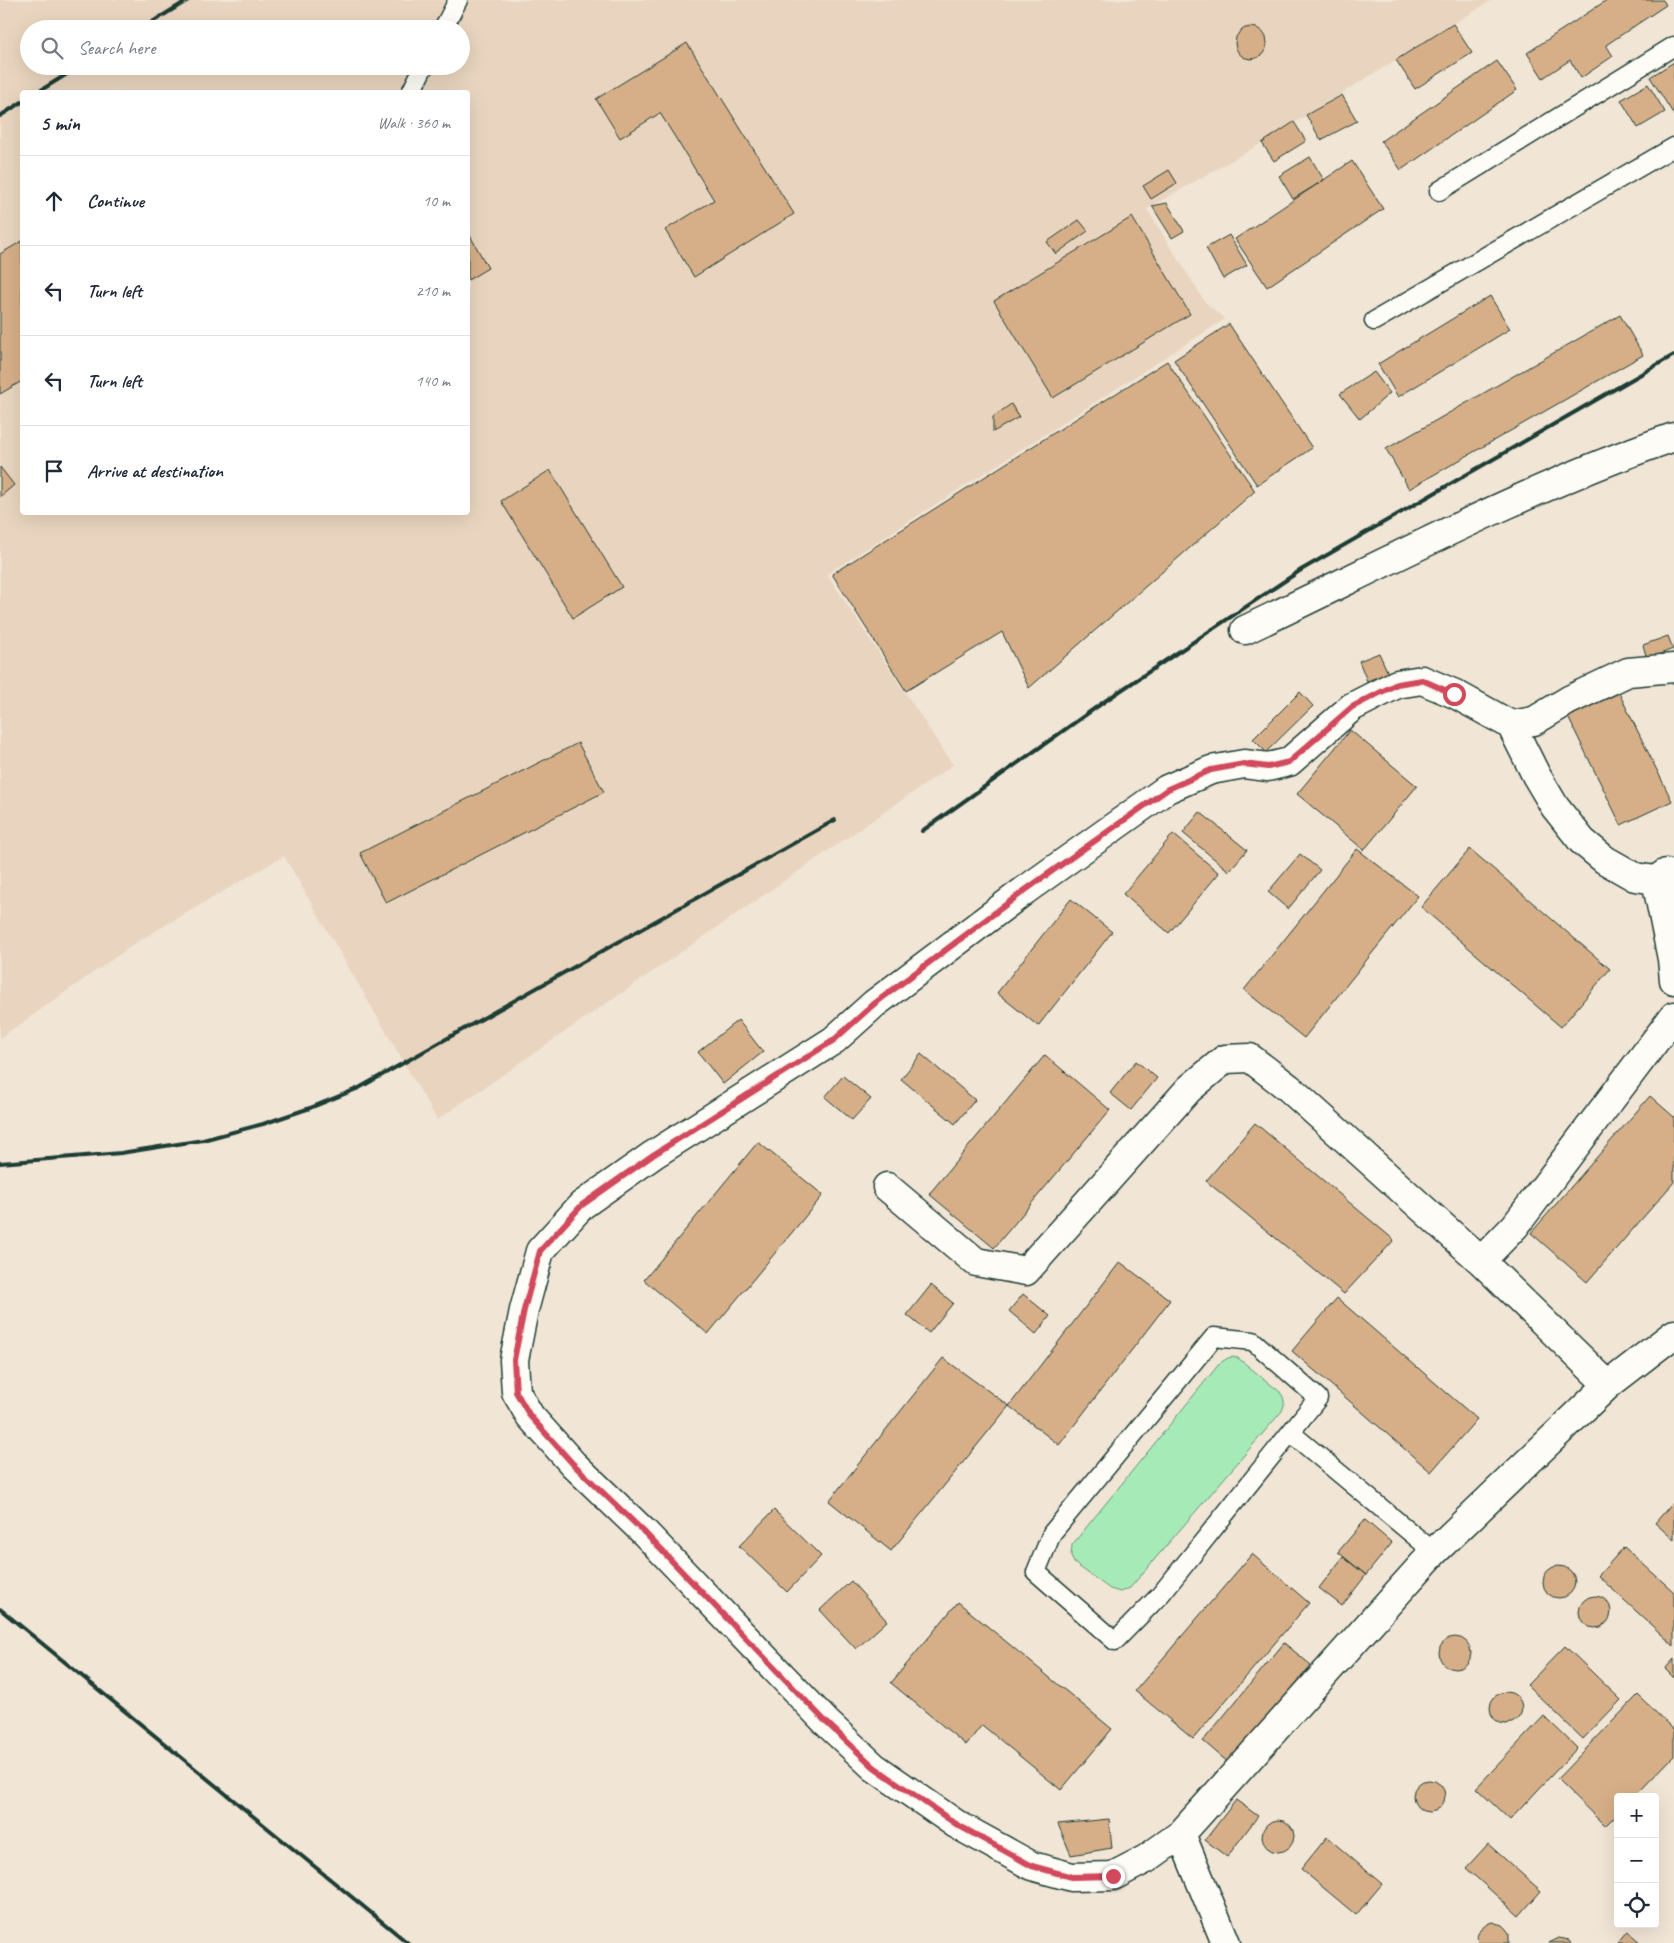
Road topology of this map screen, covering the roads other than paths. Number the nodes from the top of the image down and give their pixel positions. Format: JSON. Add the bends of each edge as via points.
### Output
{"nodes":[{"id":1,"x":458,"y":0,"type":"edge"},
{"id":2,"x":448,"y":20,"type":"edge"},
{"id":3,"x":1674,"y":46,"type":"edge"},
{"id":4,"x":420,"y":75,"type":"edge"},
{"id":5,"x":412,"y":90,"type":"edge"},
{"id":6,"x":1674,"y":147,"type":"edge"},
{"id":7,"x":1439,"y":192,"type":"dead end"},
{"id":8,"x":1374,"y":321,"type":"dead end"},
{"id":9,"x":1674,"y":437,"type":"edge"},
{"id":10,"x":1245,"y":630,"type":"dead end"},
{"id":11,"x":1674,"y":668,"type":"edge"},
{"id":12,"x":1510,"y":725,"type":"junction"},
{"id":13,"x":1668,"y":880,"type":"edge"},
{"id":14,"x":1674,"y":980,"type":"edge"},
{"id":15,"x":1674,"y":1016,"type":"edge"},
{"id":16,"x":887,"y":1187,"type":"dead end"},
{"id":17,"x":1481,"y":1262,"type":"junction"},
{"id":18,"x":1674,"y":1334,"type":"edge"},
{"id":19,"x":1608,"y":1385,"type":"junction"},
{"id":20,"x":1290,"y":1433,"type":"junction"},
{"id":21,"x":1434,"y":1552,"type":"junction"},
{"id":22,"x":1182,"y":1834,"type":"junction"},
{"id":23,"x":1226,"y":1943,"type":"edge"}],
"edges":[{"from":1,"to":2,"type":"lane"},
{"from":3,"to":7,"type":"lane"},
{"from":4,"to":5,"type":"lane"},
{"from":6,"to":8,"type":"lane"},
{"from":9,"to":10,"type":"street","via":[[1492,512]]},
{"from":11,"to":12,"type":"street","via":[[1628,672],[1534,721]]},
{"from":12,"to":13,"type":"street","via":[[1555,807],[1582,841],[1605,860],[1635,877]]},
{"from":12,"to":22,"type":"street","via":[[1422,680],[1397,684],[1352,707],[1289,762],[1268,767],[1244,764],[1211,770],[1168,789],[1016,897],[874,1004],[834,1040],[653,1155],[582,1205],[540,1251],[514,1360],[516,1392],[530,1416],[573,1464],[874,1767],[956,1824],[1032,1866],[1072,1877],[1113,1876],[1146,1859]]},
{"from":13,"to":14,"type":"street"},
{"from":15,"to":17,"type":"street","via":[[1515,1226]]},
{"from":16,"to":17,"type":"street","via":[[976,1262],[1026,1271],[1189,1089],[1225,1060],[1250,1058],[1289,1088]]},
{"from":17,"to":19,"type":"street"},
{"from":18,"to":19,"type":"street"},
{"from":19,"to":21,"type":"street"},
{"from":20,"to":20,"type":"lane","via":[[1318,1398],[1253,1341],[1214,1337],[1052,1533],[1036,1572],[1115,1641],[1161,1594]]},
{"from":20,"to":21,"type":"lane"},
{"from":21,"to":22,"type":"street"},
{"from":22,"to":23,"type":"street"}]}
